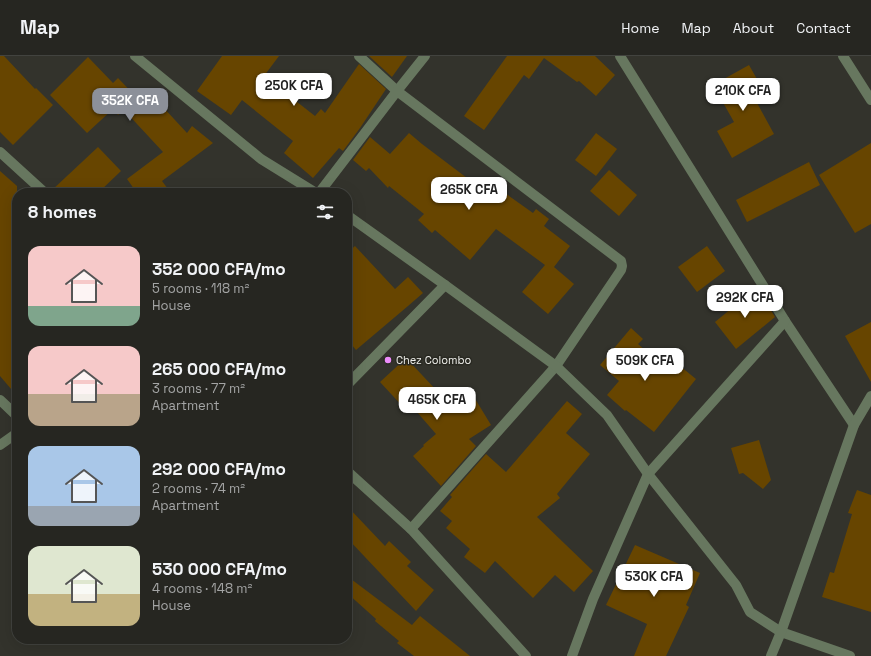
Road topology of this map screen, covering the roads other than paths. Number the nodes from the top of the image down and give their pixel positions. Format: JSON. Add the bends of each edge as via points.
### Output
{"nodes":[{"id":1,"x":135,"y":56,"type":"edge"},
{"id":2,"x":359,"y":56,"type":"edge"},
{"id":3,"x":424,"y":56,"type":"edge"},
{"id":4,"x":620,"y":56,"type":"edge"},
{"id":5,"x":843,"y":56,"type":"edge"},
{"id":6,"x":397,"y":91,"type":"junction"},
{"id":7,"x":871,"y":100,"type":"edge"},
{"id":8,"x":0,"y":152,"type":"edge"},
{"id":9,"x":40,"y":188,"type":"edge"},
{"id":10,"x":308,"y":188,"type":"edge"},
{"id":11,"x":323,"y":188,"type":"edge"},
{"id":12,"x":352,"y":219,"type":"edge"},
{"id":13,"x":445,"y":285,"type":"junction"},
{"id":14,"x":785,"y":321,"type":"junction"},
{"id":15,"x":556,"y":366,"type":"junction"},
{"id":16,"x":352,"y":380,"type":"edge"},
{"id":17,"x":871,"y":396,"type":"edge"},
{"id":18,"x":0,"y":400,"type":"edge"},
{"id":19,"x":12,"y":411,"type":"edge"},
{"id":20,"x":854,"y":425,"type":"junction"},
{"id":21,"x":12,"y":437,"type":"edge"},
{"id":22,"x":0,"y":445,"type":"edge"},
{"id":23,"x":648,"y":474,"type":"junction"},
{"id":24,"x":352,"y":476,"type":"edge"},
{"id":25,"x":411,"y":529,"type":"junction"},
{"id":26,"x":781,"y":632,"type":"junction"},
{"id":27,"x":526,"y":656,"type":"edge"},
{"id":28,"x":572,"y":656,"type":"edge"},
{"id":29,"x":771,"y":656,"type":"edge"},
{"id":30,"x":850,"y":656,"type":"edge"}],
"edges":[{"from":1,"to":10,"type":"street","via":[[261,159]]},
{"from":2,"to":6,"type":"street"},
{"from":3,"to":6,"type":"street"},
{"from":4,"to":14,"type":"street"},
{"from":5,"to":7,"type":"street"},
{"from":6,"to":11,"type":"street"},
{"from":6,"to":15,"type":"street","via":[[620,260],[621,270]]},
{"from":8,"to":9,"type":"street"},
{"from":12,"to":13,"type":"street"},
{"from":13,"to":15,"type":"street"},
{"from":13,"to":16,"type":"street"},
{"from":14,"to":20,"type":"street"},
{"from":14,"to":23,"type":"street"},
{"from":15,"to":23,"type":"street","via":[[607,415]]},
{"from":15,"to":25,"type":"street"},
{"from":17,"to":20,"type":"street"},
{"from":18,"to":19,"type":"street"},
{"from":20,"to":26,"type":"street"},
{"from":21,"to":22,"type":"street"},
{"from":23,"to":26,"type":"street","via":[[736,586],[750,612]]},
{"from":23,"to":28,"type":"street","via":[[593,599]]},
{"from":24,"to":25,"type":"street"},
{"from":25,"to":27,"type":"street"},
{"from":26,"to":29,"type":"street"},
{"from":26,"to":30,"type":"street"}]}
